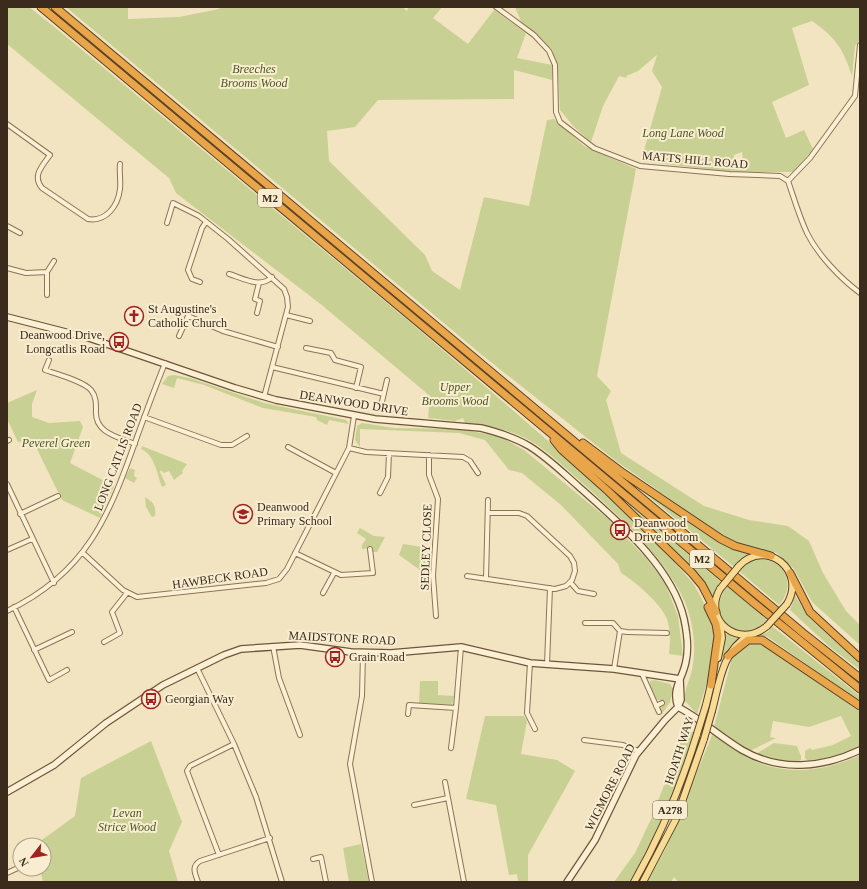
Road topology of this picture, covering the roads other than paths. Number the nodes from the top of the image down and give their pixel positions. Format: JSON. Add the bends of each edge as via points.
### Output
{"nodes":[{"id":1,"x":41,"y":7,"type":"edge"},
{"id":2,"x":55,"y":7,"type":"edge"},
{"id":3,"x":496,"y":7,"type":"edge"},
{"id":4,"x":860,"y":45,"type":"edge"},
{"id":5,"x":7,"y":124,"type":"edge"},
{"id":6,"x":120,"y":164,"type":"dead end"},
{"id":7,"x":788,"y":181,"type":"junction"},
{"id":8,"x":206,"y":222,"type":"junction"},
{"id":9,"x":167,"y":223,"type":"dead end"},
{"id":10,"x":7,"y":226,"type":"edge"},
{"id":11,"x":20,"y":233,"type":"dead end"},
{"id":12,"x":54,"y":261,"type":"dead end"},
{"id":13,"x":7,"y":268,"type":"edge"},
{"id":14,"x":47,"y":272,"type":"junction"},
{"id":15,"x":229,"y":274,"type":"dead end"},
{"id":16,"x":272,"y":277,"type":"junction"},
{"id":17,"x":200,"y":282,"type":"dead end"},
{"id":18,"x":259,"y":283,"type":"junction"},
{"id":19,"x":860,"y":293,"type":"edge"},
{"id":20,"x":47,"y":295,"type":"dead end"},
{"id":21,"x":257,"y":313,"type":"dead end"},
{"id":22,"x":286,"y":315,"type":"junction"},
{"id":23,"x":7,"y":317,"type":"edge"},
{"id":24,"x":310,"y":321,"type":"dead end"},
{"id":25,"x":179,"y":336,"type":"dead end"},
{"id":26,"x":278,"y":347,"type":"junction"},
{"id":27,"x":306,"y":348,"type":"dead end"},
{"id":28,"x":49,"y":360,"type":"dead end"},
{"id":29,"x":165,"y":363,"type":"junction"},
{"id":30,"x":272,"y":367,"type":"junction"},
{"id":31,"x":387,"y":380,"type":"dead end"},
{"id":32,"x":356,"y":388,"type":"junction"},
{"id":33,"x":384,"y":394,"type":"junction"},
{"id":34,"x":264,"y":397,"type":"junction"},
{"id":35,"x":403,"y":411,"type":"dead end"},
{"id":36,"x":354,"y":416,"type":"junction"},
{"id":37,"x":144,"y":417,"type":"junction"},
{"id":38,"x":545,"y":428,"type":"junction"},
{"id":39,"x":567,"y":435,"type":"junction"},
{"id":40,"x":247,"y":436,"type":"dead end"},
{"id":41,"x":135,"y":444,"type":"junction"},
{"id":42,"x":288,"y":447,"type":"dead end"},
{"id":43,"x":349,"y":448,"type":"junction"},
{"id":44,"x":389,"y":453,"type":"junction"},
{"id":45,"x":429,"y":455,"type":"junction"},
{"id":46,"x":478,"y":472,"type":"dead end"},
{"id":47,"x":336,"y":473,"type":"junction"},
{"id":48,"x":7,"y":484,"type":"edge"},
{"id":49,"x":380,"y":493,"type":"dead end"},
{"id":50,"x":58,"y":496,"type":"dead end"},
{"id":51,"x":488,"y":500,"type":"dead end"},
{"id":52,"x":488,"y":513,"type":"junction"},
{"id":53,"x":20,"y":514,"type":"junction"},
{"id":54,"x":32,"y":539,"type":"junction"},
{"id":55,"x":370,"y":549,"type":"dead end"},
{"id":56,"x":7,"y":550,"type":"edge"},
{"id":57,"x":295,"y":552,"type":"junction"},
{"id":58,"x":83,"y":553,"type":"junction"},
{"id":59,"x":771,"y":556,"type":"junction"},
{"id":60,"x":677,"y":558,"type":"junction"},
{"id":61,"x":334,"y":573,"type":"junction"},
{"id":62,"x":790,"y":573,"type":"junction"},
{"id":63,"x":467,"y":576,"type":"dead end"},
{"id":64,"x":486,"y":579,"type":"junction"},
{"id":65,"x":54,"y":582,"type":"junction"},
{"id":66,"x":570,"y":582,"type":"junction"},
{"id":67,"x":550,"y":588,"type":"junction"},
{"id":68,"x":127,"y":593,"type":"junction"},
{"id":69,"x":323,"y":593,"type":"dead end"},
{"id":70,"x":594,"y":594,"type":"dead end"},
{"id":71,"x":14,"y":607,"type":"junction"},
{"id":72,"x":7,"y":611,"type":"edge"},
{"id":73,"x":716,"y":612,"type":"junction"},
{"id":74,"x":436,"y":616,"type":"dead end"},
{"id":75,"x":720,"y":620,"type":"junction"},
{"id":76,"x":586,"y":623,"type":"dead end"},
{"id":77,"x":620,"y":631,"type":"junction"},
{"id":78,"x":72,"y":632,"type":"dead end"},
{"id":79,"x":667,"y":633,"type":"dead end"},
{"id":80,"x":750,"y":636,"type":"junction"},
{"id":81,"x":104,"y":642,"type":"dead end"},
{"id":82,"x":273,"y":646,"type":"junction"},
{"id":83,"x":461,"y":647,"type":"junction"},
{"id":84,"x":775,"y":647,"type":"junction"},
{"id":85,"x":34,"y":650,"type":"junction"},
{"id":86,"x":364,"y":653,"type":"junction"},
{"id":87,"x":728,"y":656,"type":"junction"},
{"id":88,"x":860,"y":658,"type":"edge"},
{"id":89,"x":530,"y":663,"type":"junction"},
{"id":90,"x":547,"y":664,"type":"junction"},
{"id":91,"x":197,"y":668,"type":"junction"},
{"id":92,"x":614,"y":669,"type":"junction"},
{"id":93,"x":67,"y":670,"type":"dead end"},
{"id":94,"x":642,"y":674,"type":"junction"},
{"id":95,"x":860,"y":678,"type":"edge"},
{"id":96,"x":680,"y":679,"type":"junction"},
{"id":97,"x":711,"y":685,"type":"junction"},
{"id":98,"x":860,"y":689,"type":"edge"},
{"id":99,"x":662,"y":703,"type":"dead end"},
{"id":100,"x":656,"y":706,"type":"junction"},
{"id":101,"x":860,"y":706,"type":"edge"},
{"id":102,"x":678,"y":707,"type":"junction"},
{"id":103,"x":456,"y":708,"type":"junction"},
{"id":104,"x":659,"y":712,"type":"dead end"},
{"id":105,"x":408,"y":714,"type":"dead end"},
{"id":106,"x":535,"y":729,"type":"dead end"},
{"id":107,"x":300,"y":734,"type":"dead end"},
{"id":108,"x":584,"y":740,"type":"dead end"},
{"id":109,"x":234,"y":744,"type":"junction"},
{"id":110,"x":451,"y":748,"type":"dead end"},
{"id":111,"x":860,"y":750,"type":"edge"},
{"id":112,"x":639,"y":751,"type":"junction"},
{"id":113,"x":446,"y":782,"type":"dead end"},
{"id":114,"x":7,"y":792,"type":"edge"},
{"id":115,"x":448,"y":798,"type":"junction"},
{"id":116,"x":414,"y":805,"type":"dead end"},
{"id":117,"x":270,"y":838,"type":"junction"},
{"id":118,"x":219,"y":855,"type":"junction"},
{"id":119,"x":312,"y":859,"type":"dead end"},
{"id":120,"x":198,"y":882,"type":"edge"},
{"id":121,"x":282,"y":882,"type":"edge"},
{"id":122,"x":326,"y":882,"type":"edge"},
{"id":123,"x":372,"y":882,"type":"edge"},
{"id":124,"x":464,"y":882,"type":"edge"},
{"id":125,"x":567,"y":882,"type":"edge"},
{"id":126,"x":634,"y":882,"type":"edge"},
{"id":127,"x":644,"y":882,"type":"edge"}],
"edges":[{"from":1,"to":38,"type":"highway","number":"M2"},
{"from":2,"to":39,"type":"highway","number":"M2"},
{"from":3,"to":7,"type":"street","name":"MATTS HILL ROAD","via":[[549,51],[555,65],[556,112],[560,122],[594,148],[640,166],[780,176]]},
{"from":4,"to":7,"type":"street","via":[[855,96],[810,158]]},
{"from":5,"to":6,"type":"street","via":[[50,155],[38,174],[38,182],[42,188],[88,219],[102,217],[114,206],[120,187]]},
{"from":7,"to":19,"type":"street","via":[[800,218],[813,243],[828,262]]},
{"from":8,"to":9,"type":"street","via":[[173,203]]},
{"from":8,"to":16,"type":"street"},
{"from":8,"to":17,"type":"street","via":[[188,270],[192,279]]},
{"from":10,"to":11,"type":"street"},
{"from":12,"to":14,"type":"street"},
{"from":13,"to":14,"type":"street","via":[[26,273]]},
{"from":14,"to":20,"type":"street"},
{"from":15,"to":18,"type":"street"},
{"from":16,"to":18,"type":"street","via":[[266,282]]},
{"from":16,"to":22,"type":"street","via":[[282,286],[287,297]]},
{"from":18,"to":21,"type":"street","via":[[255,299],[260,301]]},
{"from":22,"to":24,"type":"street"},
{"from":22,"to":26,"type":"street"},
{"from":23,"to":29,"type":"street","name":"DEANWOOD DRIVE","via":[[90,338]]},
{"from":25,"to":26,"type":"street","via":[[188,316],[223,332]]},
{"from":26,"to":30,"type":"street"},
{"from":27,"to":32,"type":"street","via":[[331,353],[335,360],[361,367]]},
{"from":28,"to":41,"type":"street","via":[[45,370],[85,385],[92,391],[96,402],[96,419],[100,428]]},
{"from":29,"to":34,"type":"street","name":"DEANWOOD DRIVE"},
{"from":29,"to":37,"type":"street","name":"LONG CATLIS ROAD"},
{"from":30,"to":32,"type":"street"},
{"from":30,"to":34,"type":"street"},
{"from":31,"to":33,"type":"street"},
{"from":32,"to":33,"type":"street"},
{"from":33,"to":35,"type":"street","via":[[381,406]]},
{"from":34,"to":36,"type":"street","name":"DEANWOOD DRIVE"},
{"from":36,"to":43,"type":"street","name":"HAWBECK ROAD"},
{"from":36,"to":96,"type":"street","name":"DEANWOOD DRIVE","via":[[481,428],[498,432],[528,445],[548,460],[622,525],[669,584],[682,612],[687,638],[687,659]]},
{"from":37,"to":40,"type":"street","via":[[225,446]]},
{"from":37,"to":41,"type":"street","name":"LONG CATLIS ROAD"},
{"from":38,"to":60,"type":"highway","number":"M2","via":[[562,450]]},
{"from":38,"to":98,"type":"highway","number":"M2"},
{"from":39,"to":59,"type":"highway","number":"M2","via":[[581,441],[721,540]]},
{"from":39,"to":95,"type":"highway","number":"M2"},
{"from":41,"to":58,"type":"street","name":"LONG CATLIS ROAD","via":[[106,517]]},
{"from":42,"to":47,"type":"street"},
{"from":43,"to":44,"type":"street"},
{"from":43,"to":47,"type":"street","name":"HAWBECK ROAD"},
{"from":44,"to":45,"type":"street"},
{"from":44,"to":49,"type":"street","via":[[388,477]]},
{"from":45,"to":46,"type":"street","via":[[466,458]]},
{"from":45,"to":74,"type":"street","name":"SEDLEY CLOSE","via":[[430,479],[438,499],[433,576]]},
{"from":47,"to":57,"type":"street","name":"HAWBECK ROAD"},
{"from":48,"to":53,"type":"street"},
{"from":50,"to":53,"type":"street"},
{"from":51,"to":52,"type":"street"},
{"from":52,"to":64,"type":"street"},
{"from":52,"to":66,"type":"street","via":[[519,513],[529,518],[572,559],[575,570]]},
{"from":53,"to":54,"type":"street"},
{"from":54,"to":56,"type":"street"},
{"from":54,"to":65,"type":"street"},
{"from":55,"to":61,"type":"street","via":[[373,573],[345,576]]},
{"from":57,"to":61,"type":"street"},
{"from":57,"to":68,"type":"street","name":"HAWBECK ROAD","via":[[284,573],[271,582],[149,597],[134,597]]},
{"from":58,"to":65,"type":"street","name":"LONG CATLIS ROAD"},
{"from":58,"to":68,"type":"street"},
{"from":59,"to":62,"type":"main road","via":[[783,564]]},
{"from":59,"to":73,"type":"main road","bridge":true,"via":[[754,557],[740,566],[720,589],[716,598]]},
{"from":60,"to":73,"type":"highway","number":"M2","via":[[698,579]]},
{"from":60,"to":97,"type":"highway","number":"M2","via":[[699,587],[718,630]]},
{"from":61,"to":69,"type":"street"},
{"from":62,"to":80,"type":"main road","bridge":true,"via":[[792,589],[786,604],[767,626]]},
{"from":62,"to":88,"type":"highway","via":[[810,612]]},
{"from":63,"to":64,"type":"street"},
{"from":64,"to":67,"type":"street"},
{"from":65,"to":71,"type":"street","name":"LONG CATLIS ROAD"},
{"from":66,"to":67,"type":"street","via":[[562,588]]},
{"from":66,"to":70,"type":"street","via":[[578,591]]},
{"from":67,"to":90,"type":"street"},
{"from":68,"to":81,"type":"street","via":[[112,612],[120,633]]},
{"from":71,"to":72,"type":"street","name":"LONG CATLIS ROAD"},
{"from":71,"to":85,"type":"street"},
{"from":73,"to":75,"type":"main road"},
{"from":75,"to":80,"type":"main road","via":[[732,632]]},
{"from":75,"to":97,"type":"main road","name":"HOATH WAY","number":"A278","via":[[722,638]]},
{"from":76,"to":77,"type":"street","via":[[613,623]]},
{"from":77,"to":79,"type":"street"},
{"from":77,"to":92,"type":"street"},
{"from":78,"to":85,"type":"street"},
{"from":80,"to":84,"type":"highway","via":[[769,640]]},
{"from":80,"to":87,"type":"main road","name":"HOATH WAY","number":"A278","via":[[735,645]]},
{"from":82,"to":86,"type":"street","name":"MAIDSTONE ROAD","via":[[300,645]]},
{"from":82,"to":91,"type":"street","name":"MAIDSTONE ROAD","via":[[237,650]]},
{"from":82,"to":107,"type":"street","via":[[279,678]]},
{"from":83,"to":86,"type":"street","name":"MAIDSTONE ROAD","via":[[405,653]]},
{"from":83,"to":89,"type":"street","name":"MAIDSTONE ROAD"},
{"from":83,"to":103,"type":"street"},
{"from":84,"to":87,"type":"highway","via":[[754,639],[741,644]]},
{"from":84,"to":101,"type":"highway"},
{"from":85,"to":93,"type":"street","via":[[49,680]]},
{"from":86,"to":123,"type":"street","via":[[362,696],[350,764]]},
{"from":87,"to":127,"type":"main road","name":"HOATH WAY","number":"A278","bridge":true,"via":[[704,739],[676,819]]},
{"from":89,"to":90,"type":"street","name":"MAIDSTONE ROAD"},
{"from":89,"to":106,"type":"street","via":[[527,713]]},
{"from":90,"to":92,"type":"street","name":"MAIDSTONE ROAD"},
{"from":91,"to":109,"type":"street"},
{"from":91,"to":114,"type":"street","name":"MAIDSTONE ROAD","via":[[156,689],[106,723],[54,765]]},
{"from":92,"to":94,"type":"street","name":"MAIDSTONE ROAD"},
{"from":94,"to":96,"type":"street","name":"MAIDSTONE ROAD"},
{"from":94,"to":100,"type":"street"},
{"from":96,"to":102,"type":"street","name":"DEANWOOD DRIVE","via":[[676,687]]},
{"from":97,"to":126,"type":"main road","name":"HOATH WAY","number":"A278","bridge":true,"via":[[684,776],[668,815]]},
{"from":99,"to":100,"type":"street"},
{"from":100,"to":104,"type":"street"},
{"from":102,"to":111,"type":"street","via":[[695,716],[741,750],[772,763],[823,764]]},
{"from":102,"to":112,"type":"street","name":"WIGMORE ROAD"},
{"from":103,"to":105,"type":"street","via":[[409,705]]},
{"from":103,"to":110,"type":"street"},
{"from":108,"to":112,"type":"street","via":[[623,744]]},
{"from":109,"to":117,"type":"street"},
{"from":109,"to":118,"type":"street","via":[[190,766],[187,771]]},
{"from":112,"to":125,"type":"street","name":"WIGMORE ROAD","via":[[597,836]]},
{"from":113,"to":115,"type":"street"},
{"from":115,"to":116,"type":"street"},
{"from":115,"to":124,"type":"street"},
{"from":117,"to":118,"type":"street"},
{"from":117,"to":121,"type":"street"},
{"from":118,"to":120,"type":"street","via":[[195,866]]},
{"from":119,"to":122,"type":"street","via":[[321,857]]}]}
